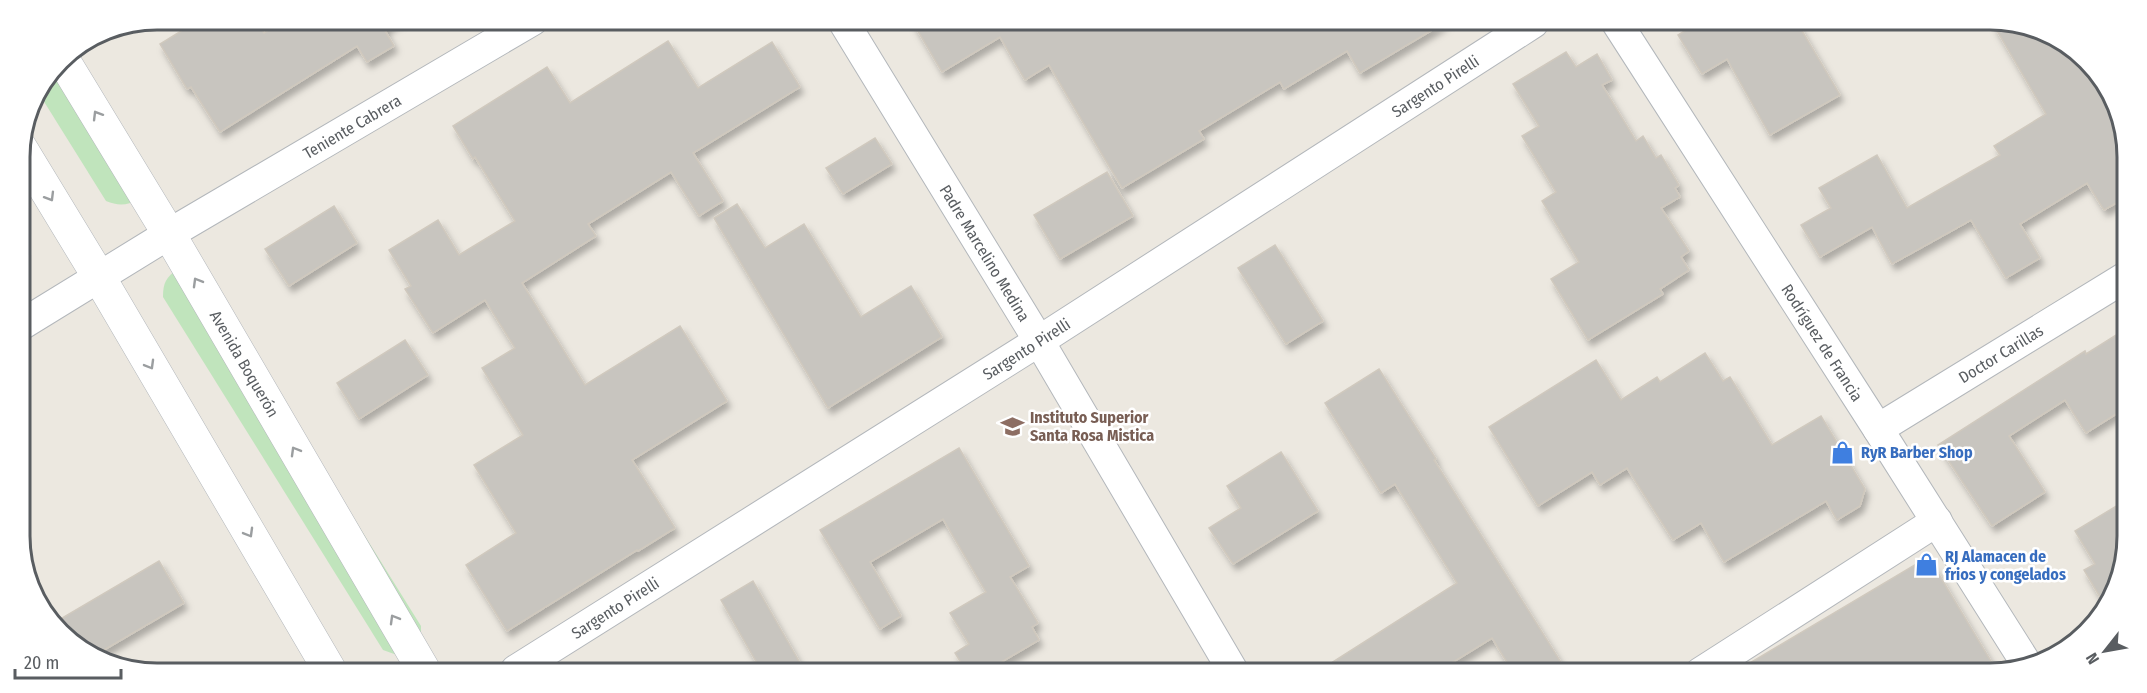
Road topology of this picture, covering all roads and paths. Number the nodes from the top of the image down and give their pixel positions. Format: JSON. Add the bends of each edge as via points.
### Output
{"nodes":[{"id":1,"x":516,"y":30,"type":"edge"},
{"id":2,"x":849,"y":30,"type":"edge"},
{"id":3,"x":1522,"y":30,"type":"edge"},
{"id":4,"x":1622,"y":30,"type":"edge"},
{"id":5,"x":67,"y":67,"type":"edge"},
{"id":6,"x":30,"y":163,"type":"edge"},
{"id":7,"x":169,"y":234,"type":"junction"},
{"id":8,"x":99,"y":277,"type":"junction"},
{"id":9,"x":2117,"y":282,"type":"edge"},
{"id":10,"x":30,"y":319,"type":"edge"},
{"id":11,"x":1039,"y":341,"type":"junction"},
{"id":12,"x":1878,"y":429,"type":"junction"},
{"id":13,"x":1937,"y":521,"type":"junction"},
{"id":14,"x":2023,"y":659,"type":"edge"},
{"id":15,"x":325,"y":663,"type":"edge"},
{"id":16,"x":419,"y":663,"type":"edge"},
{"id":17,"x":527,"y":663,"type":"edge"},
{"id":18,"x":1228,"y":663,"type":"edge"},
{"id":19,"x":1714,"y":663,"type":"edge"}],
"edges":[{"from":1,"to":7,"type":"street","name":"Teniente Cabrera"},
{"from":2,"to":11,"type":"street","name":"Padre Marcelino Medina"},
{"from":3,"to":11,"type":"street","name":"Sargento Pirelli"},
{"from":4,"to":12,"type":"street","name":"Rodríguez de Francia"},
{"from":7,"to":5,"type":"street","name":"Avenida Boquerón","one_way":true},
{"from":6,"to":8,"type":"street","one_way":true},
{"from":7,"to":8,"type":"street","name":"Teniente Cabrera"},
{"from":16,"to":7,"type":"street","name":"Avenida Boquerón","one_way":true},
{"from":8,"to":10,"type":"street","name":"Teniente Cabrera"},
{"from":8,"to":15,"type":"street","one_way":true},
{"from":9,"to":12,"type":"street","name":"Doctor Carillas"},
{"from":11,"to":17,"type":"street","name":"Sargento Pirelli"},
{"from":11,"to":18,"type":"street","name":"Padre Marcelino Medina"},
{"from":12,"to":13,"type":"street","name":"Rodríguez de Francia"},
{"from":13,"to":14,"type":"street","name":"Rodríguez de Francia"},
{"from":13,"to":19,"type":"street"}]}
